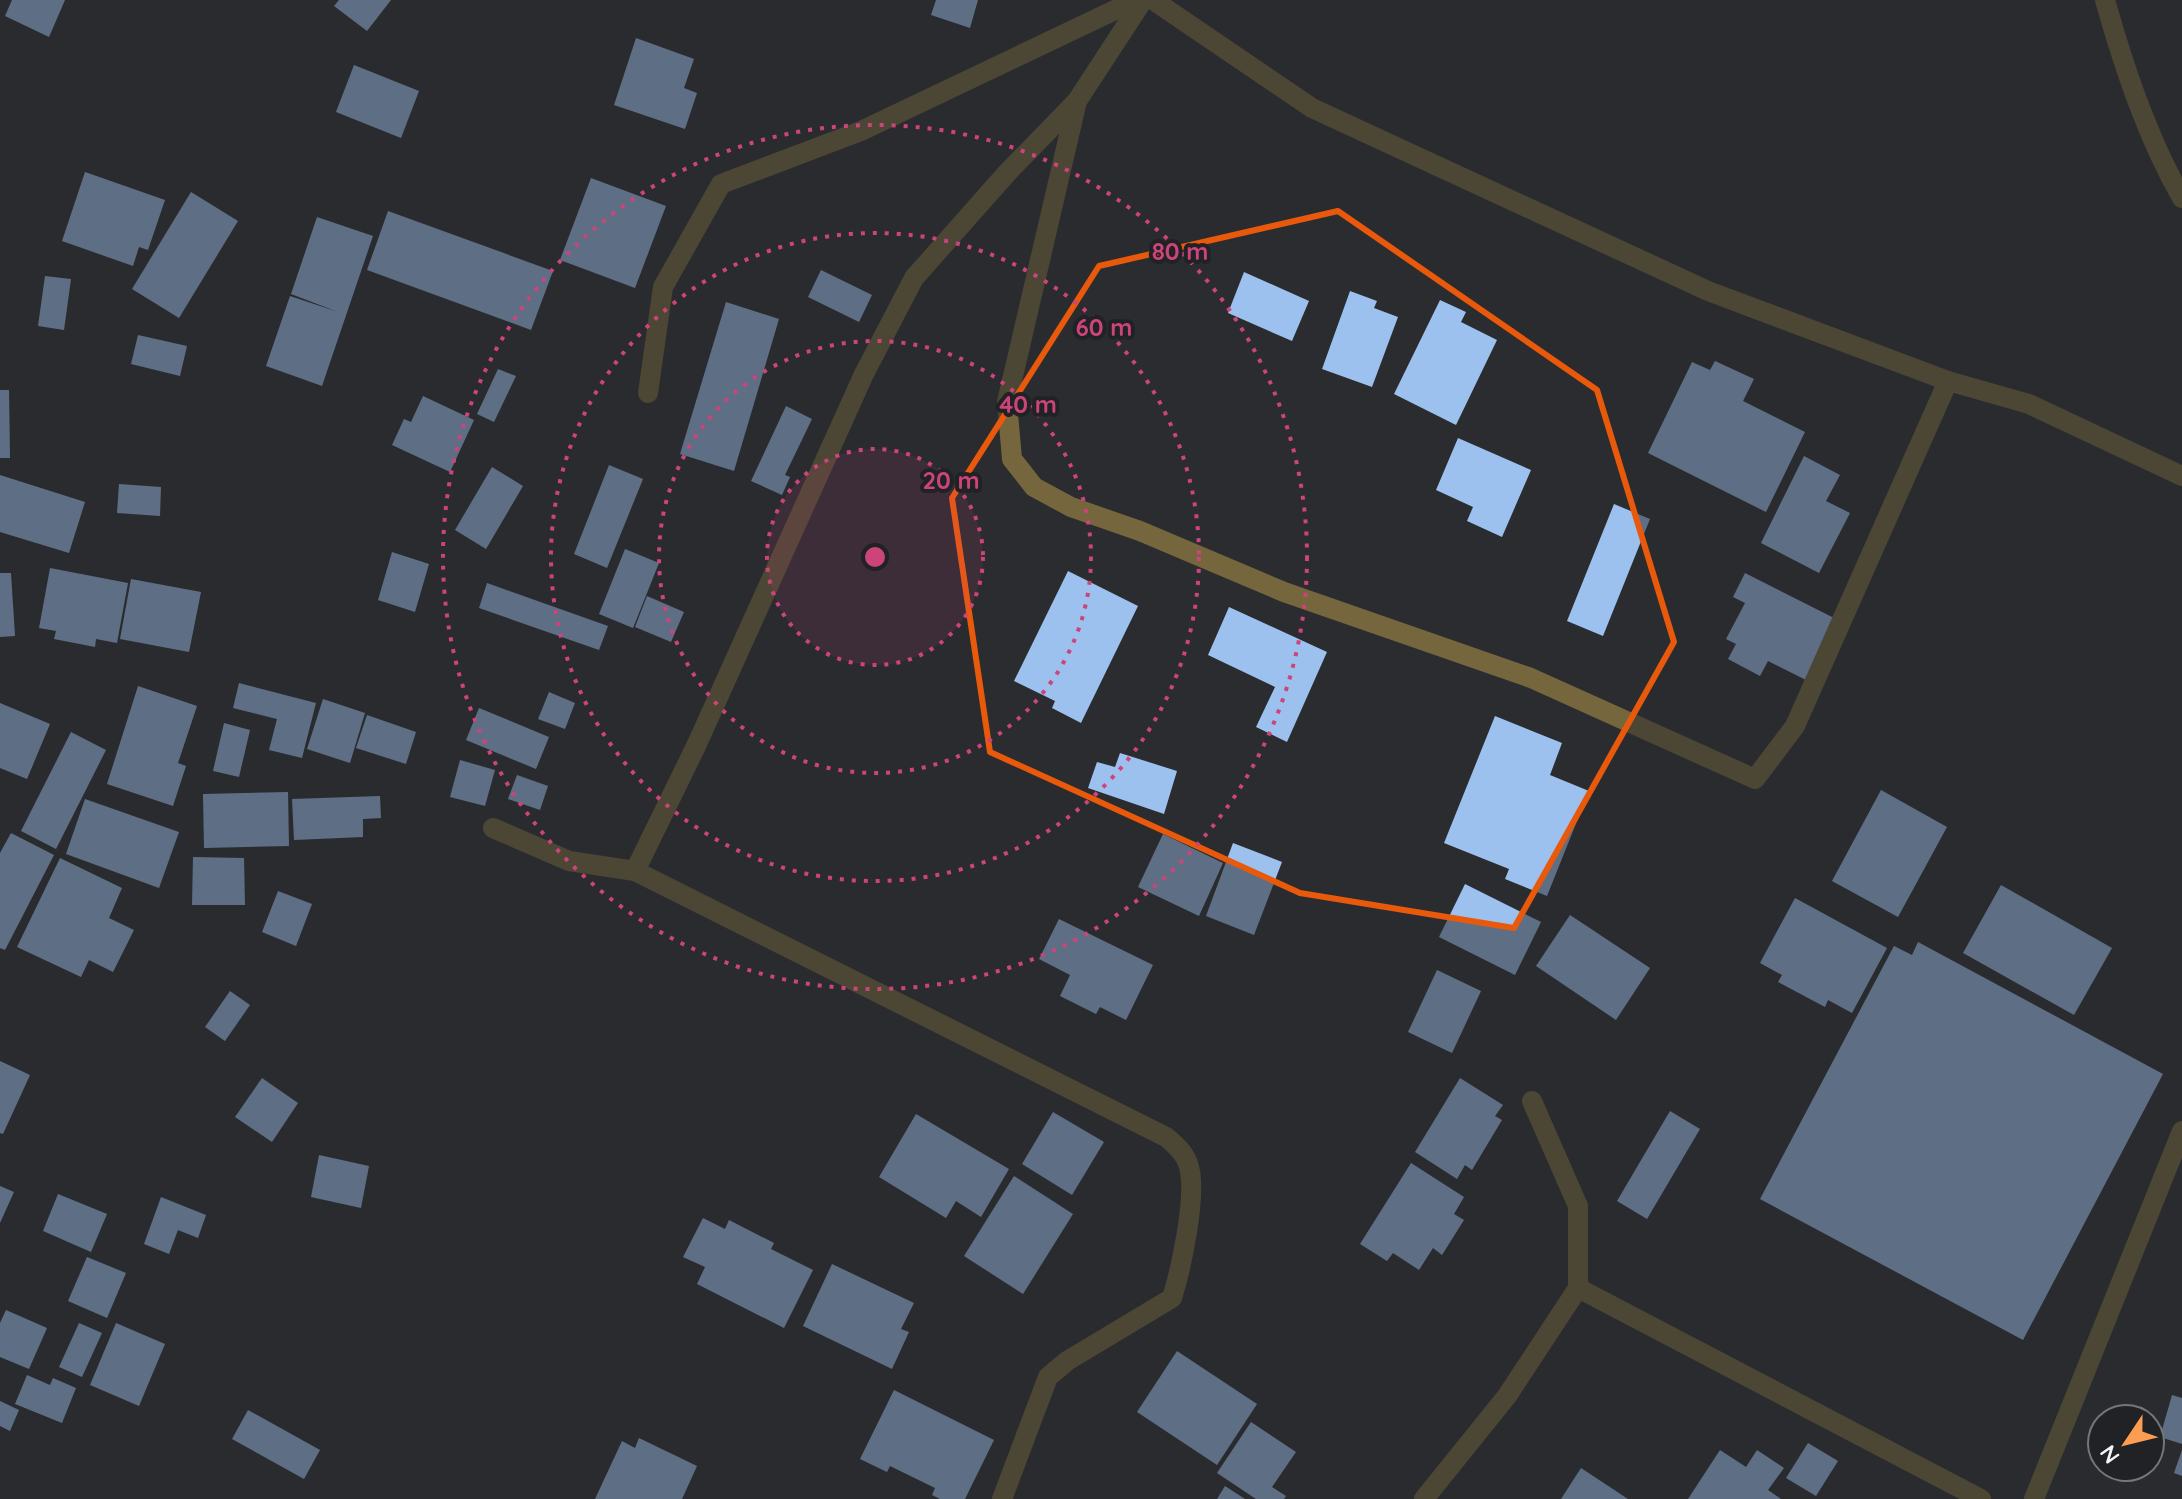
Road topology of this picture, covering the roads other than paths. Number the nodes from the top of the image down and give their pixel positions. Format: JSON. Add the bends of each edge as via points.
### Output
{"nodes":[{"id":1,"x":1136,"y":0,"type":"edge"},
{"id":2,"x":1143,"y":0,"type":"edge"},
{"id":3,"x":1153,"y":0,"type":"edge"},
{"id":4,"x":2105,"y":0,"type":"edge"},
{"id":5,"x":1077,"y":101,"type":"junction"},
{"id":6,"x":2182,"y":198,"type":"edge"},
{"id":7,"x":1948,"y":381,"type":"junction"},
{"id":8,"x":648,"y":393,"type":"dead end"},
{"id":9,"x":2182,"y":476,"type":"edge"},
{"id":10,"x":493,"y":828,"type":"dead end"},
{"id":11,"x":635,"y":871,"type":"junction"},
{"id":12,"x":1532,"y":1101,"type":"dead end"},
{"id":13,"x":2182,"y":1131,"type":"edge"},
{"id":14,"x":1578,"y":1288,"type":"junction"},
{"id":15,"x":1002,"y":1499,"type":"edge"},
{"id":16,"x":1424,"y":1499,"type":"edge"},
{"id":17,"x":1981,"y":1499,"type":"edge"},
{"id":18,"x":2034,"y":1499,"type":"edge"}],
"edges":[{"from":1,"to":8,"type":"street","via":[[861,131],[721,184],[663,287]]},
{"from":2,"to":5,"type":"street"},
{"from":3,"to":7,"type":"street","via":[[1312,108],[1708,291]]},
{"from":4,"to":6,"type":"street","via":[[2120,52]]},
{"from":5,"to":7,"type":"street","via":[[1007,402],[1012,459],[1034,487],[1071,507],[1284,592],[1531,678],[1755,779],[1795,726]]},
{"from":5,"to":11,"type":"street","via":[[914,278],[864,374]]},
{"from":7,"to":9,"type":"street","via":[[2029,404]]},
{"from":10,"to":11,"type":"street","via":[[569,861]]},
{"from":11,"to":15,"type":"street","via":[[1166,1137],[1180,1149],[1189,1167],[1190,1194],[1181,1270],[1172,1298],[1048,1377]]},
{"from":12,"to":14,"type":"street","via":[[1578,1206]]},
{"from":13,"to":18,"type":"street"},
{"from":14,"to":16,"type":"street","via":[[1507,1396]]},
{"from":14,"to":17,"type":"street"}]}
